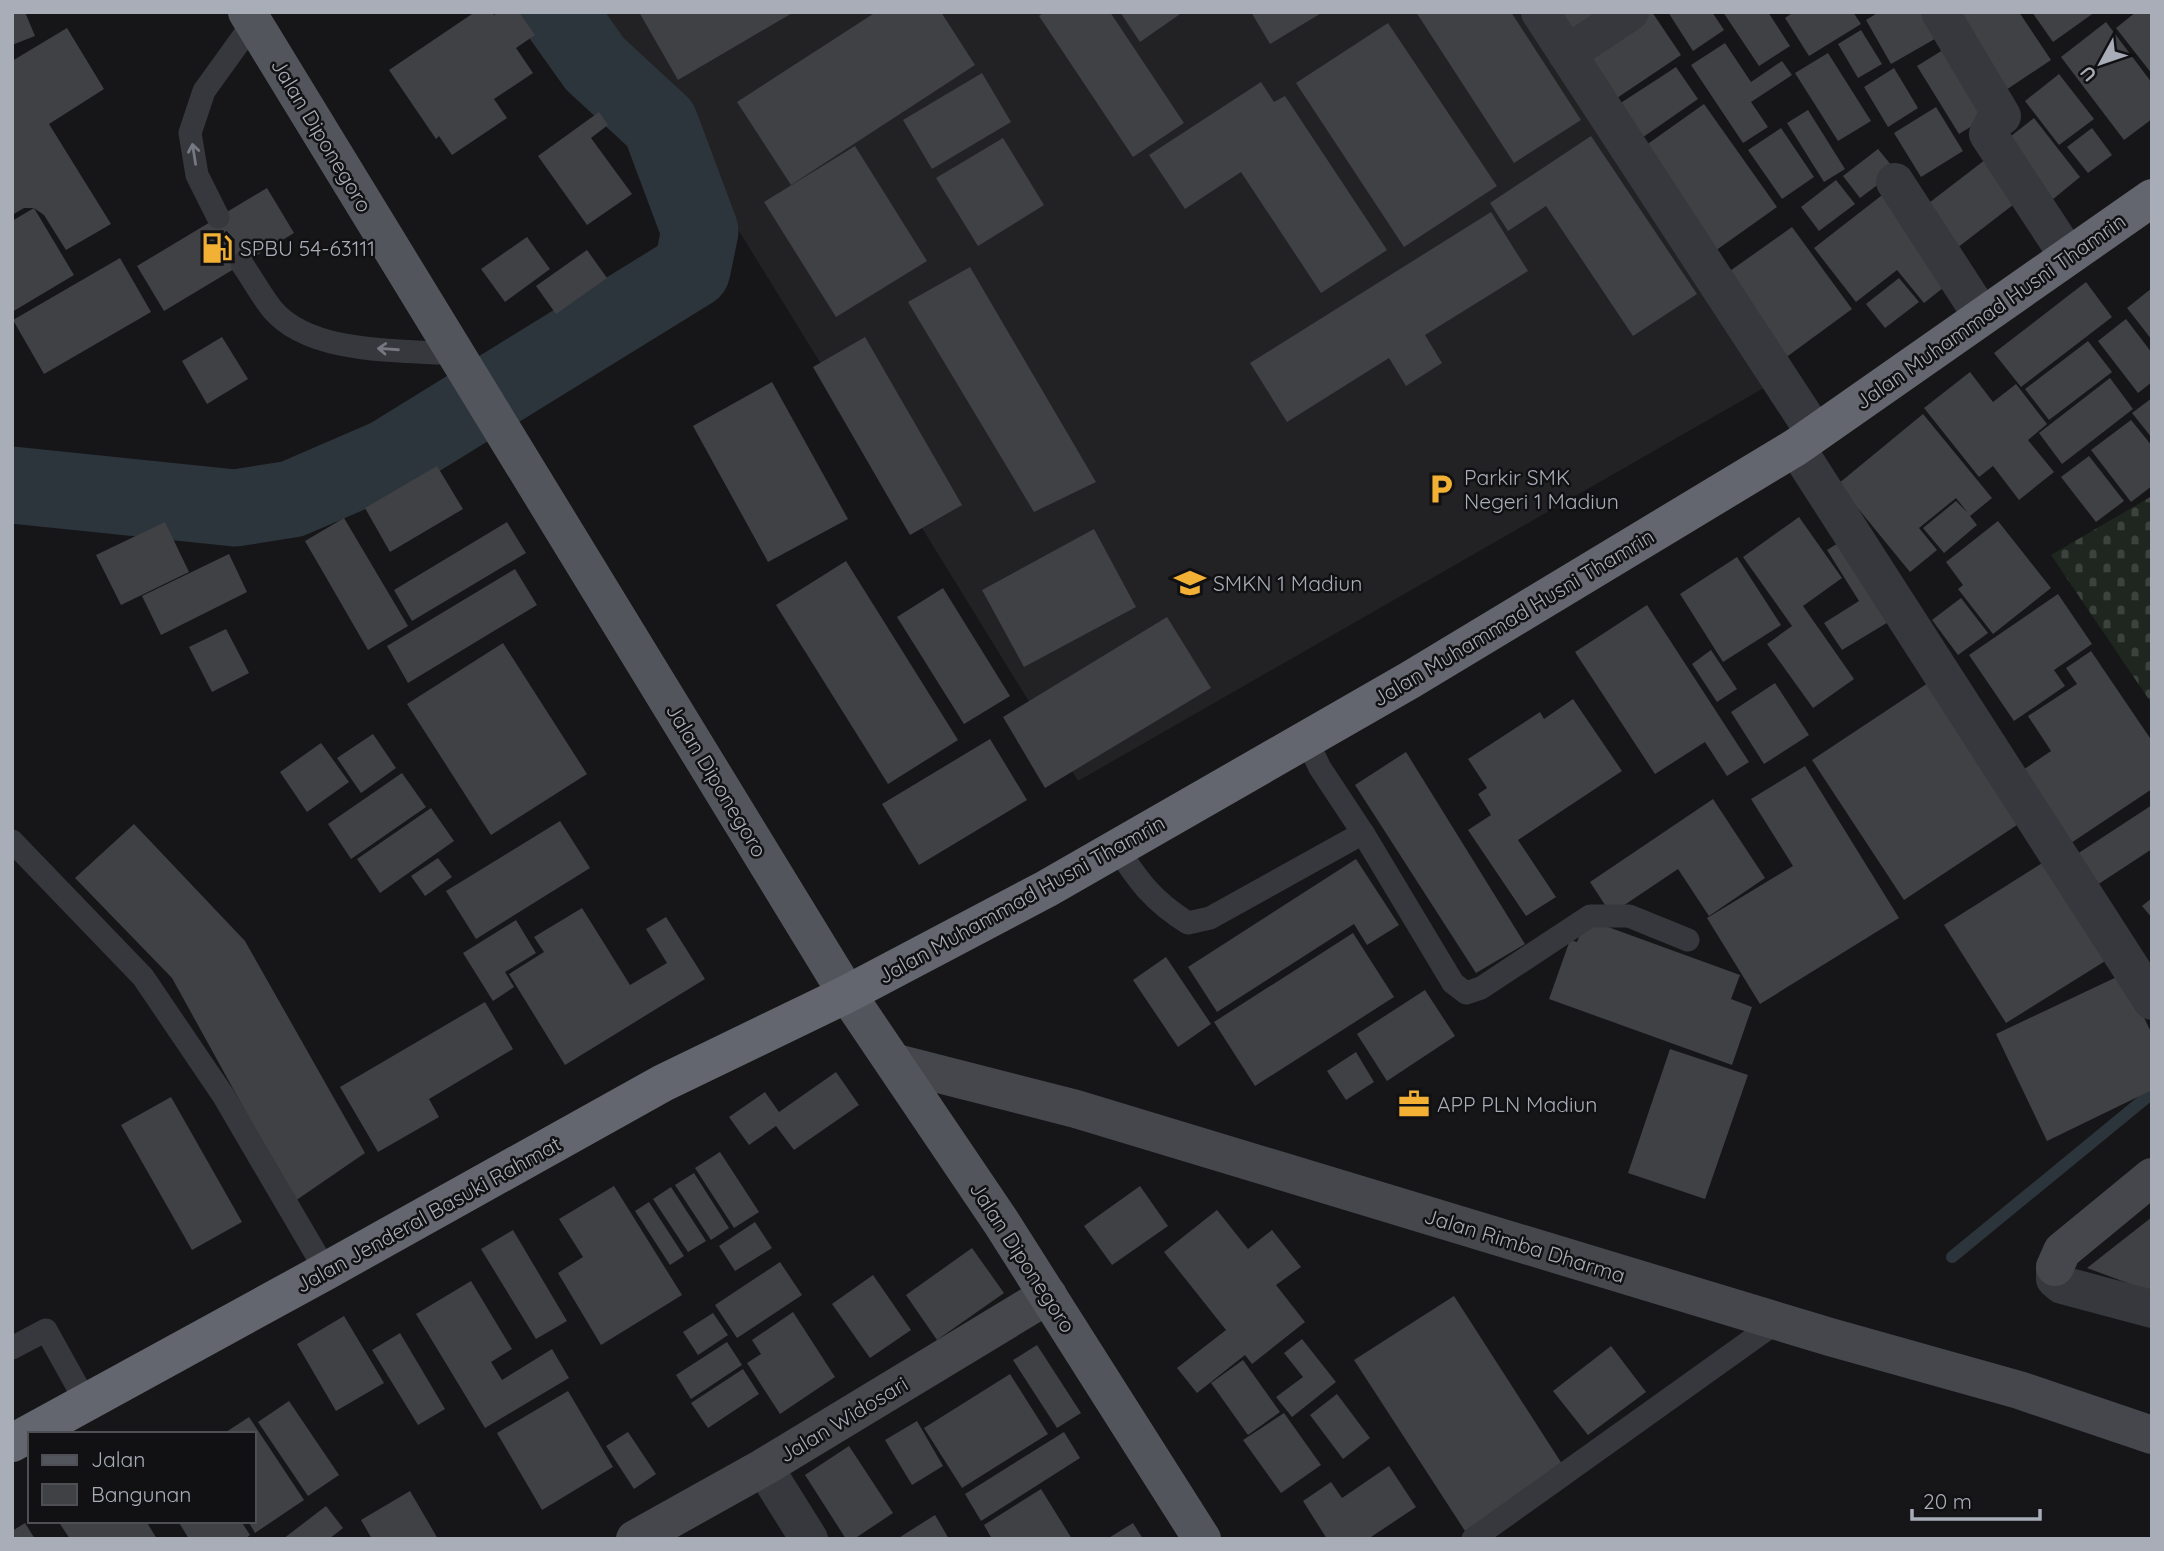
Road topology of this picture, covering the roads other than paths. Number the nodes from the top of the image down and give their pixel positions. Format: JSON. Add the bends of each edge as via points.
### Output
{"nodes":[{"id":1,"x":1540,"y":12,"type":"edge"},
{"id":2,"x":1630,"y":12,"type":"edge"},
{"id":3,"x":1940,"y":12,"type":"edge"},
{"id":4,"x":250,"y":18,"type":"edge"},
{"id":5,"x":1567,"y":54,"type":"junction"},
{"id":6,"x":1895,"y":182,"type":"dead end"},
{"id":7,"x":2152,"y":198,"type":"edge"},
{"id":8,"x":218,"y":217,"type":"dead end"},
{"id":9,"x":2068,"y":257,"type":"junction"},
{"id":10,"x":242,"y":264,"type":"dead end"},
{"id":11,"x":1982,"y":316,"type":"junction"},
{"id":12,"x":457,"y":356,"type":"junction"},
{"id":13,"x":1806,"y":440,"type":"junction"},
{"id":14,"x":1306,"y":739,"type":"junction"},
{"id":15,"x":1363,"y":833,"type":"junction"},
{"id":16,"x":12,"y":841,"type":"edge"},
{"id":17,"x":1117,"y":848,"type":"junction"},
{"id":18,"x":1688,"y":940,"type":"dead end"},
{"id":19,"x":847,"y":994,"type":"junction"},
{"id":20,"x":2152,"y":1001,"type":"edge"},
{"id":21,"x":895,"y":1063,"type":"junction"},
{"id":22,"x":2152,"y":1177,"type":"edge"},
{"id":23,"x":2055,"y":1267,"type":"joint"},
{"id":24,"x":326,"y":1271,"type":"junction"},
{"id":25,"x":1048,"y":1295,"type":"junction"},
{"id":26,"x":2152,"y":1309,"type":"edge"},
{"id":27,"x":1778,"y":1321,"type":"junction"},
{"id":28,"x":12,"y":1348,"type":"edge"},
{"id":29,"x":86,"y":1402,"type":"junction"},
{"id":30,"x":32,"y":1432,"type":"edge"},
{"id":31,"x":28,"y":1434,"type":"edge"},
{"id":32,"x":2152,"y":1435,"type":"edge"},
{"id":33,"x":12,"y":1443,"type":"edge"},
{"id":34,"x":764,"y":1467,"type":"junction"},
{"id":35,"x":635,"y":1539,"type":"edge"},
{"id":36,"x":809,"y":1539,"type":"edge"},
{"id":37,"x":1202,"y":1539,"type":"edge"},
{"id":38,"x":1473,"y":1539,"type":"edge"}],
"edges":[{"from":1,"to":5,"type":"street"},
{"from":2,"to":5,"type":"street"},
{"from":3,"to":9,"type":"street","via":[[2002,116],[1988,134]]},
{"from":8,"to":4,"type":"lane","one_way":true,"via":[[197,174],[190,133],[204,91]]},
{"from":4,"to":12,"type":"main road","name":"Jalan Diponegoro"},
{"from":5,"to":13,"type":"street"},
{"from":6,"to":11,"type":"street"},
{"from":7,"to":9,"type":"highway","name":"Jalan Muhammad Husni Thamrin"},
{"from":9,"to":11,"type":"highway","name":"Jalan Muhammad Husni Thamrin"},
{"from":12,"to":10,"type":"lane","one_way":true,"via":[[335,345],[301,332],[273,311]]},
{"from":11,"to":13,"type":"highway","name":"Jalan Muhammad Husni Thamrin"},
{"from":12,"to":19,"type":"main road","name":"Jalan Diponegoro"},
{"from":13,"to":14,"type":"highway","name":"Jalan Muhammad Husni Thamrin"},
{"from":13,"to":20,"type":"street"},
{"from":14,"to":15,"type":"lane"},
{"from":14,"to":17,"type":"highway","name":"Jalan Muhammad Husni Thamrin"},
{"from":15,"to":17,"type":"lane","via":[[1210,918],[1188,923],[1142,887]]},
{"from":15,"to":18,"type":"lane","via":[[1453,983],[1466,993],[1481,988],[1590,916],[1629,916]]},
{"from":16,"to":24,"type":"lane","via":[[143,977],[223,1096]]},
{"from":17,"to":19,"type":"highway","name":"Jalan Muhammad Husni Thamrin"},
{"from":19,"to":21,"type":"main road","name":"Jalan Diponegoro"},
{"from":19,"to":24,"type":"highway","name":"Jalan Jenderal Basuki Rahmat","via":[[663,1083]]},
{"from":21,"to":25,"type":"main road","name":"Jalan Diponegoro"},
{"from":21,"to":27,"type":"main road","name":"Jalan Rimba Dharma","via":[[1076,1109]]},
{"from":22,"to":23,"type":"main road","via":[[2062,1251]]},
{"from":23,"to":26,"type":"street","via":[[2055,1279],[2062,1285]]},
{"from":24,"to":29,"type":"highway","name":"Jalan Jenderal Basuki Rahmat"},
{"from":25,"to":34,"type":"main road","name":"Jalan Widosari"},
{"from":25,"to":37,"type":"main road","name":"Jalan Diponegoro"},
{"from":27,"to":32,"type":"main road","name":"Jalan Rimba Dharma","via":[[2019,1390]]},
{"from":27,"to":38,"type":"lane"},
{"from":28,"to":29,"type":"lane","via":[[46,1330]]},
{"from":29,"to":30,"type":"highway","name":"Jalan Jenderal Basuki Rahmat"},
{"from":31,"to":33,"type":"highway","name":"Jalan Jenderal Basuki Rahmat"},
{"from":34,"to":35,"type":"main road","name":"Jalan Widosari"},
{"from":34,"to":36,"type":"street"}]}
